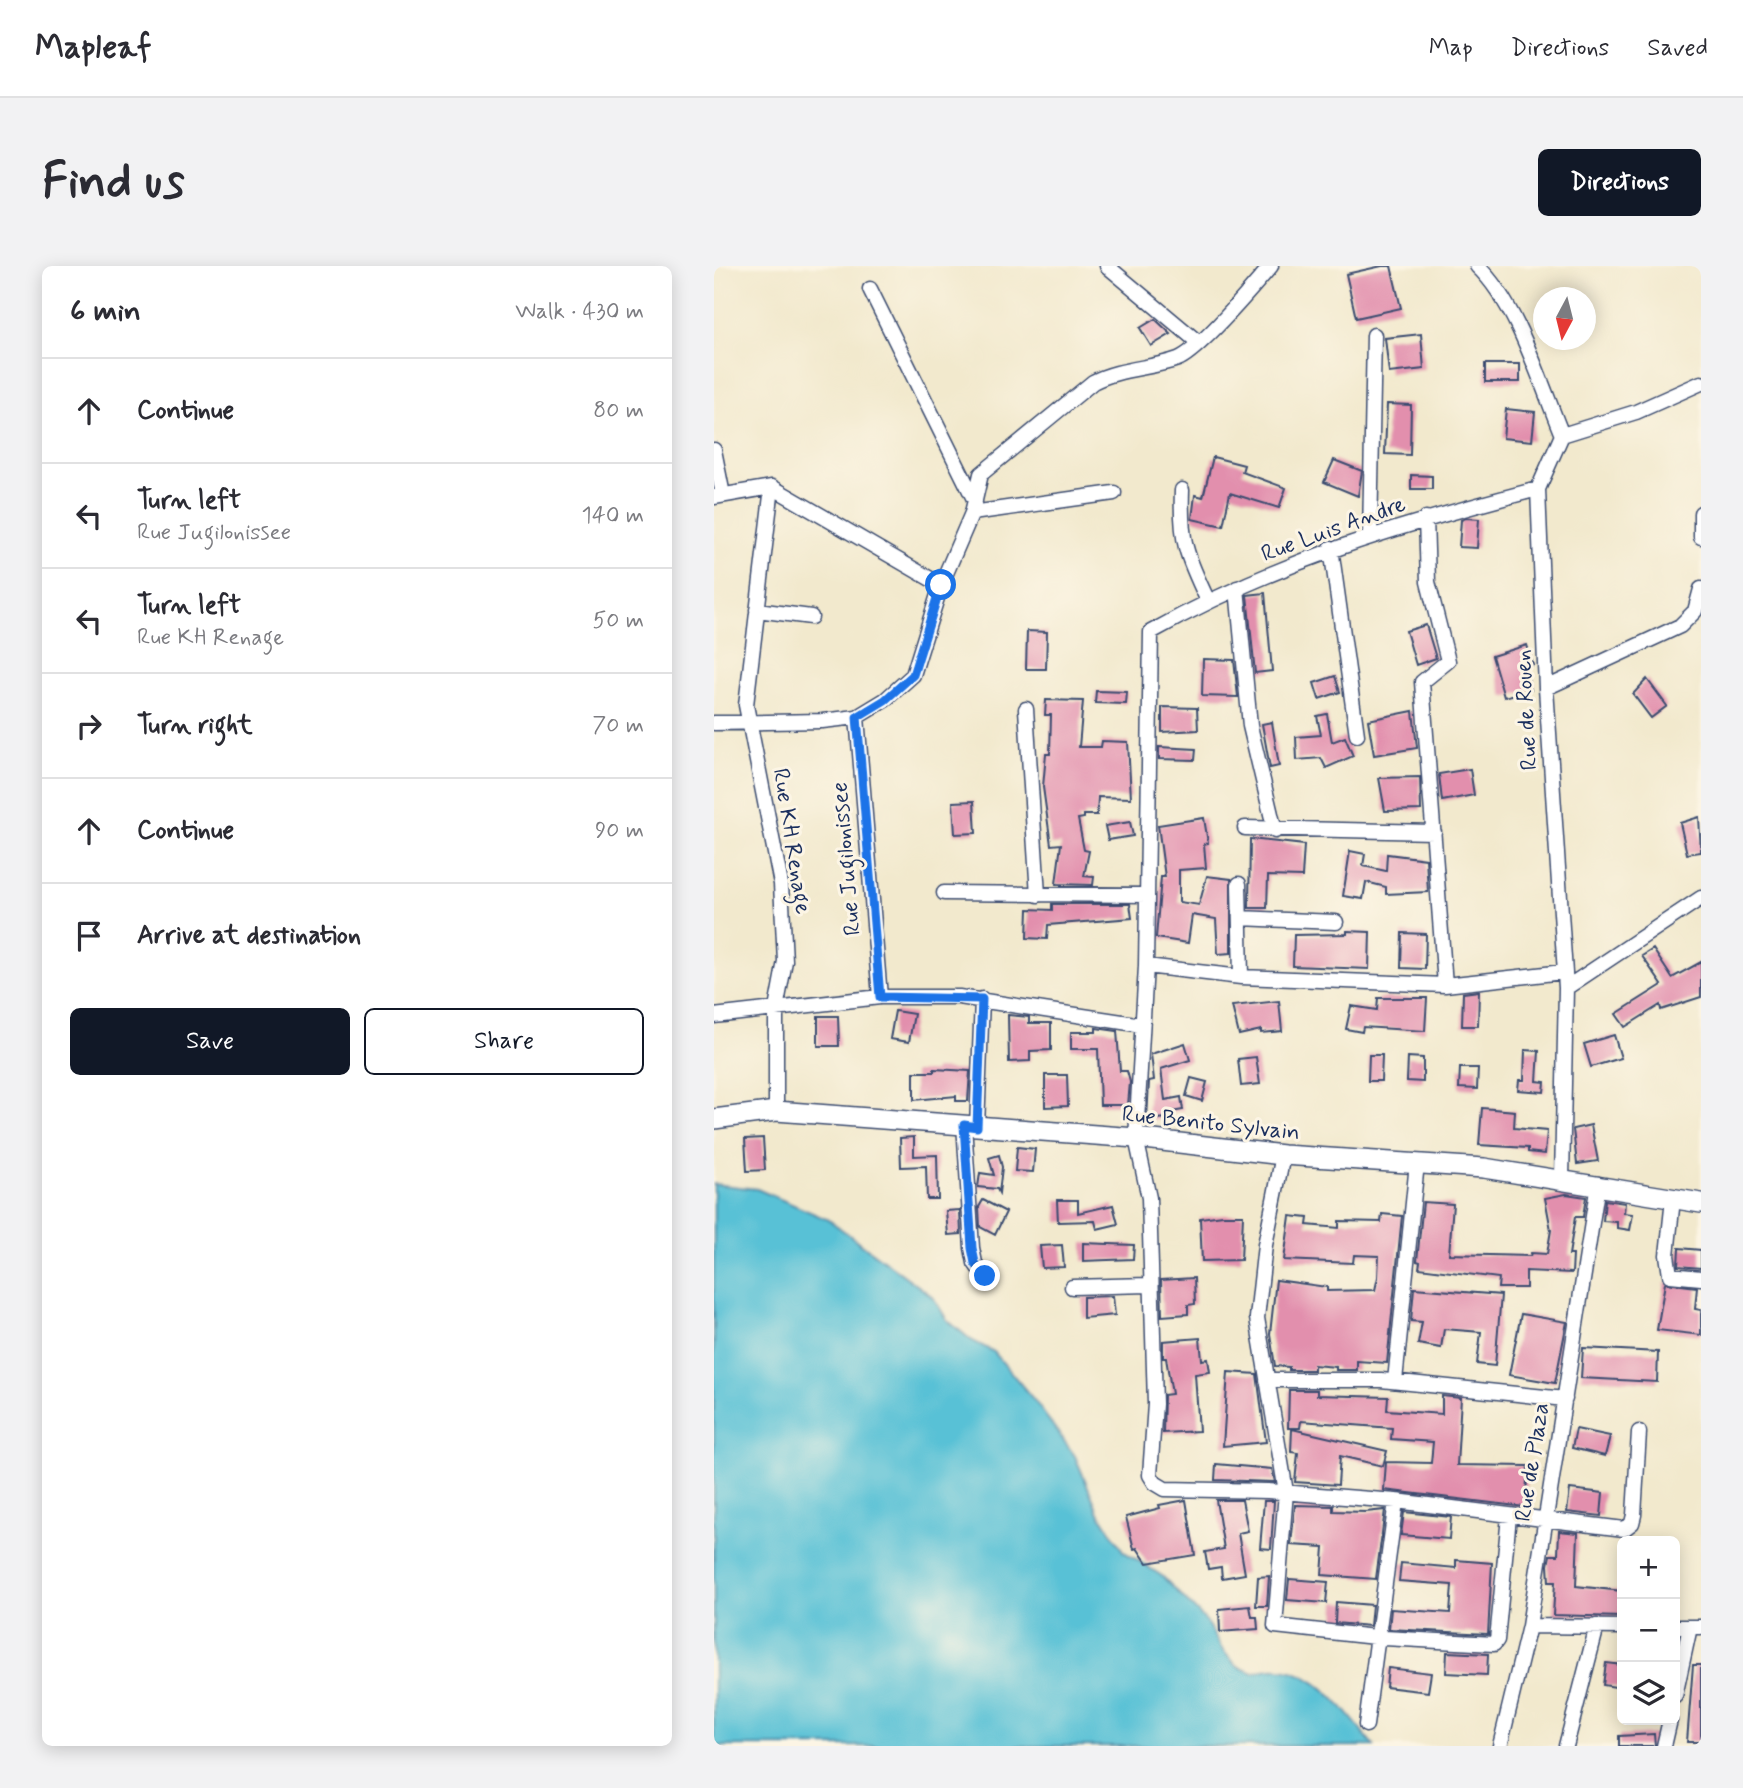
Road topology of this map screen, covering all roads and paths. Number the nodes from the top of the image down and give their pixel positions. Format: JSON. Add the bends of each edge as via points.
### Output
{"nodes":[{"id":1,"x":1107,"y":266,"type":"edge"},
{"id":2,"x":1271,"y":266,"type":"edge"},
{"id":3,"x":1477,"y":266,"type":"edge"},
{"id":4,"x":870,"y":289,"type":"dead end"},
{"id":5,"x":1374,"y":335,"type":"dead end"},
{"id":6,"x":1199,"y":343,"type":"junction"},
{"id":7,"x":1701,"y":383,"type":"edge"},
{"id":8,"x":1562,"y":435,"type":"junction"},
{"id":9,"x":714,"y":450,"type":"edge"},
{"id":10,"x":772,"y":487,"type":"junction"},
{"id":11,"x":1538,"y":489,"type":"junction"},
{"id":12,"x":1182,"y":490,"type":"dead end"},
{"id":13,"x":1114,"y":494,"type":"dead end"},
{"id":14,"x":719,"y":496,"type":"edge"},
{"id":15,"x":973,"y":507,"type":"junction"},
{"id":16,"x":1701,"y":513,"type":"edge"},
{"id":17,"x":1426,"y":518,"type":"junction"},
{"id":18,"x":1370,"y":536,"type":"junction"},
{"id":19,"x":1701,"y":537,"type":"edge"},
{"id":20,"x":1331,"y":548,"type":"junction"},
{"id":21,"x":941,"y":585,"type":"junction"},
{"id":22,"x":1237,"y":589,"type":"junction"},
{"id":23,"x":1701,"y":589,"type":"edge"},
{"id":24,"x":1208,"y":601,"type":"junction"},
{"id":25,"x":757,"y":610,"type":"junction"},
{"id":26,"x":811,"y":617,"type":"dead end"},
{"id":27,"x":1546,"y":688,"type":"junction"},
{"id":28,"x":1026,"y":709,"type":"dead end"},
{"id":29,"x":857,"y":717,"type":"junction"},
{"id":30,"x":714,"y":723,"type":"edge"},
{"id":31,"x":748,"y":723,"type":"junction"},
{"id":32,"x":1357,"y":735,"type":"dead end"},
{"id":33,"x":1245,"y":828,"type":"dead end"},
{"id":34,"x":1275,"y":831,"type":"junction"},
{"id":35,"x":1434,"y":832,"type":"junction"},
{"id":36,"x":1239,"y":884,"type":"dead end"},
{"id":37,"x":944,"y":893,"type":"dead end"},
{"id":38,"x":1038,"y":895,"type":"junction"},
{"id":39,"x":1147,"y":895,"type":"junction"},
{"id":40,"x":1701,"y":898,"type":"edge"},
{"id":41,"x":1240,"y":918,"type":"junction"},
{"id":42,"x":1336,"y":922,"type":"dead end"},
{"id":43,"x":1146,"y":966,"type":"junction"},
{"id":44,"x":1563,"y":972,"type":"junction"},
{"id":45,"x":1241,"y":977,"type":"junction"},
{"id":46,"x":1445,"y":985,"type":"junction"},
{"id":47,"x":1566,"y":988,"type":"junction"},
{"id":48,"x":880,"y":997,"type":"junction"},
{"id":49,"x":982,"y":999,"type":"junction"},
{"id":50,"x":776,"y":1009,"type":"junction"},
{"id":51,"x":714,"y":1016,"type":"edge"},
{"id":52,"x":1142,"y":1025,"type":"junction"},
{"id":53,"x":776,"y":1111,"type":"junction"},
{"id":54,"x":714,"y":1119,"type":"edge"},
{"id":55,"x":970,"y":1126,"type":"junction"},
{"id":56,"x":1136,"y":1138,"type":"junction"},
{"id":57,"x":1283,"y":1155,"type":"junction"},
{"id":58,"x":1417,"y":1163,"type":"junction"},
{"id":59,"x":1562,"y":1178,"type":"junction"},
{"id":60,"x":1598,"y":1184,"type":"junction"},
{"id":61,"x":1673,"y":1199,"type":"junction"},
{"id":62,"x":1701,"y":1203,"type":"edge"},
{"id":63,"x":985,"y":1276,"type":"dead end"},
{"id":64,"x":1701,"y":1278,"type":"edge"},
{"id":65,"x":1149,"y":1285,"type":"junction"},
{"id":66,"x":1072,"y":1287,"type":"dead end"},
{"id":67,"x":1267,"y":1380,"type":"junction"},
{"id":68,"x":1395,"y":1381,"type":"junction"},
{"id":69,"x":1565,"y":1399,"type":"junction"},
{"id":70,"x":1639,"y":1432,"type":"dead end"},
{"id":71,"x":1286,"y":1492,"type":"junction"},
{"id":72,"x":1396,"y":1501,"type":"junction"},
{"id":73,"x":1510,"y":1516,"type":"junction"},
{"id":74,"x":1544,"y":1522,"type":"junction"},
{"id":75,"x":1529,"y":1626,"type":"junction"},
{"id":76,"x":1597,"y":1626,"type":"junction"},
{"id":77,"x":1617,"y":1627,"type":"edge"},
{"id":78,"x":1689,"y":1627,"type":"edge"},
{"id":79,"x":1376,"y":1638,"type":"junction"},
{"id":80,"x":1680,"y":1671,"type":"edge"},
{"id":81,"x":1366,"y":1725,"type":"dead end"},
{"id":82,"x":1669,"y":1725,"type":"edge"},
{"id":83,"x":1500,"y":1746,"type":"edge"},
{"id":84,"x":1566,"y":1746,"type":"edge"},
{"id":85,"x":1664,"y":1746,"type":"edge"}],
"edges":[{"from":1,"to":6,"type":"street"},
{"from":2,"to":6,"type":"street"},
{"from":3,"to":8,"type":"street","via":[[1488,276],[1515,324]]},
{"from":4,"to":15,"type":"street"},
{"from":5,"to":18,"type":"street"},
{"from":6,"to":15,"type":"street","via":[[1180,359],[1108,374],[1093,382],[981,474]]},
{"from":7,"to":8,"type":"street","via":[[1636,412]]},
{"from":8,"to":11,"type":"street","name":"Rue de Rouen"},
{"from":9,"to":14,"type":"street"},
{"from":10,"to":14,"type":"street"},
{"from":10,"to":21,"type":"street"},
{"from":10,"to":25,"type":"street","name":"Rue KH Renage"},
{"from":11,"to":17,"type":"street","name":"Rue Luis Andre"},
{"from":11,"to":27,"type":"street","name":"Rue de Rouen"},
{"from":12,"to":24,"type":"street","via":[[1180,530]]},
{"from":13,"to":15,"type":"street"},
{"from":15,"to":21,"type":"street"},
{"from":16,"to":19,"type":"street"},
{"from":17,"to":18,"type":"street","name":"Rue Luis Andre"},
{"from":17,"to":35,"type":"street","via":[[1428,582],[1448,661],[1422,682]]},
{"from":18,"to":20,"type":"street","name":"Rue Luis Andre"},
{"from":20,"to":22,"type":"street","name":"Rue Luis Andre"},
{"from":20,"to":32,"type":"street"},
{"from":21,"to":29,"type":"street","via":[[913,675]]},
{"from":22,"to":24,"type":"street","name":"Rue Luis Andre"},
{"from":22,"to":34,"type":"street","via":[[1250,726]]},
{"from":23,"to":27,"type":"street","via":[[1695,611],[1680,626]]},
{"from":24,"to":39,"type":"street","name":"Rue Luis Andre","via":[[1151,632]]},
{"from":25,"to":26,"type":"street"},
{"from":25,"to":31,"type":"street","name":"Rue KH Renage"},
{"from":27,"to":44,"type":"street","name":"Rue de Rouen"},
{"from":28,"to":38,"type":"street"},
{"from":29,"to":31,"type":"street"},
{"from":29,"to":48,"type":"street","name":"Rue Jugilonissee"},
{"from":30,"to":31,"type":"street"},
{"from":31,"to":50,"type":"street","name":"Rue KH Renage","via":[[781,884],[785,961]]},
{"from":33,"to":34,"type":"street"},
{"from":34,"to":35,"type":"street"},
{"from":35,"to":46,"type":"street"},
{"from":36,"to":41,"type":"street"},
{"from":37,"to":38,"type":"street"},
{"from":38,"to":39,"type":"street"},
{"from":39,"to":43,"type":"street"},
{"from":40,"to":47,"type":"street"},
{"from":41,"to":42,"type":"street"},
{"from":41,"to":45,"type":"street"},
{"from":43,"to":45,"type":"street"},
{"from":43,"to":52,"type":"street"},
{"from":44,"to":46,"type":"street"},
{"from":44,"to":47,"type":"street","name":"Rue de Rouen"},
{"from":45,"to":46,"type":"street"},
{"from":47,"to":59,"type":"street","name":"Rue de Rouen"},
{"from":48,"to":49,"type":"street"},
{"from":48,"to":50,"type":"street"},
{"from":49,"to":52,"type":"street"},
{"from":49,"to":55,"type":"street"},
{"from":50,"to":51,"type":"street"},
{"from":50,"to":53,"type":"street","name":"Rue KH Renage"},
{"from":52,"to":56,"type":"street"},
{"from":53,"to":54,"type":"main road","name":"Rue Benito Sylvain"},
{"from":53,"to":55,"type":"main road","name":"Rue Benito Sylvain"},
{"from":55,"to":56,"type":"main road","name":"Rue Benito Sylvain"},
{"from":55,"to":63,"type":"street","via":[[972,1248],[975,1263]]},
{"from":56,"to":57,"type":"main road","name":"Rue Benito Sylvain"},
{"from":56,"to":65,"type":"street","via":[[1149,1198]]},
{"from":57,"to":58,"type":"main road","name":"Rue Benito Sylvain"},
{"from":57,"to":67,"type":"street","via":[[1265,1245],[1257,1318]]},
{"from":58,"to":59,"type":"main road","name":"Rue Benito Sylvain"},
{"from":58,"to":68,"type":"street"},
{"from":59,"to":60,"type":"main road","name":"Rue Benito Sylvain"},
{"from":60,"to":61,"type":"main road","name":"Rue Benito Sylvain"},
{"from":60,"to":69,"type":"street","name":"Rue de Plaza"},
{"from":61,"to":62,"type":"main road","name":"Rue Benito Sylvain"},
{"from":61,"to":64,"type":"street","via":[[1667,1255],[1670,1275]]},
{"from":65,"to":66,"type":"street"},
{"from":65,"to":71,"type":"street","via":[[1155,1404],[1150,1475],[1155,1483],[1165,1489]]},
{"from":67,"to":68,"type":"street"},
{"from":67,"to":71,"type":"street"},
{"from":68,"to":69,"type":"street"},
{"from":69,"to":74,"type":"street","name":"Rue de Plaza"},
{"from":70,"to":74,"type":"street","via":[[1632,1523],[1624,1530]]},
{"from":71,"to":72,"type":"street"},
{"from":71,"to":79,"type":"street","via":[[1275,1626]]},
{"from":72,"to":73,"type":"street"},
{"from":72,"to":79,"type":"street"},
{"from":73,"to":74,"type":"street"},
{"from":73,"to":79,"type":"street","via":[[1494,1644]]},
{"from":74,"to":75,"type":"street","name":"Rue de Plaza"},
{"from":75,"to":76,"type":"street"},
{"from":75,"to":83,"type":"street","name":"Rue de Plaza"},
{"from":76,"to":77,"type":"street"},
{"from":76,"to":84,"type":"street"},
{"from":78,"to":80,"type":"street"},
{"from":79,"to":81,"type":"street"},
{"from":82,"to":85,"type":"street"}]}
